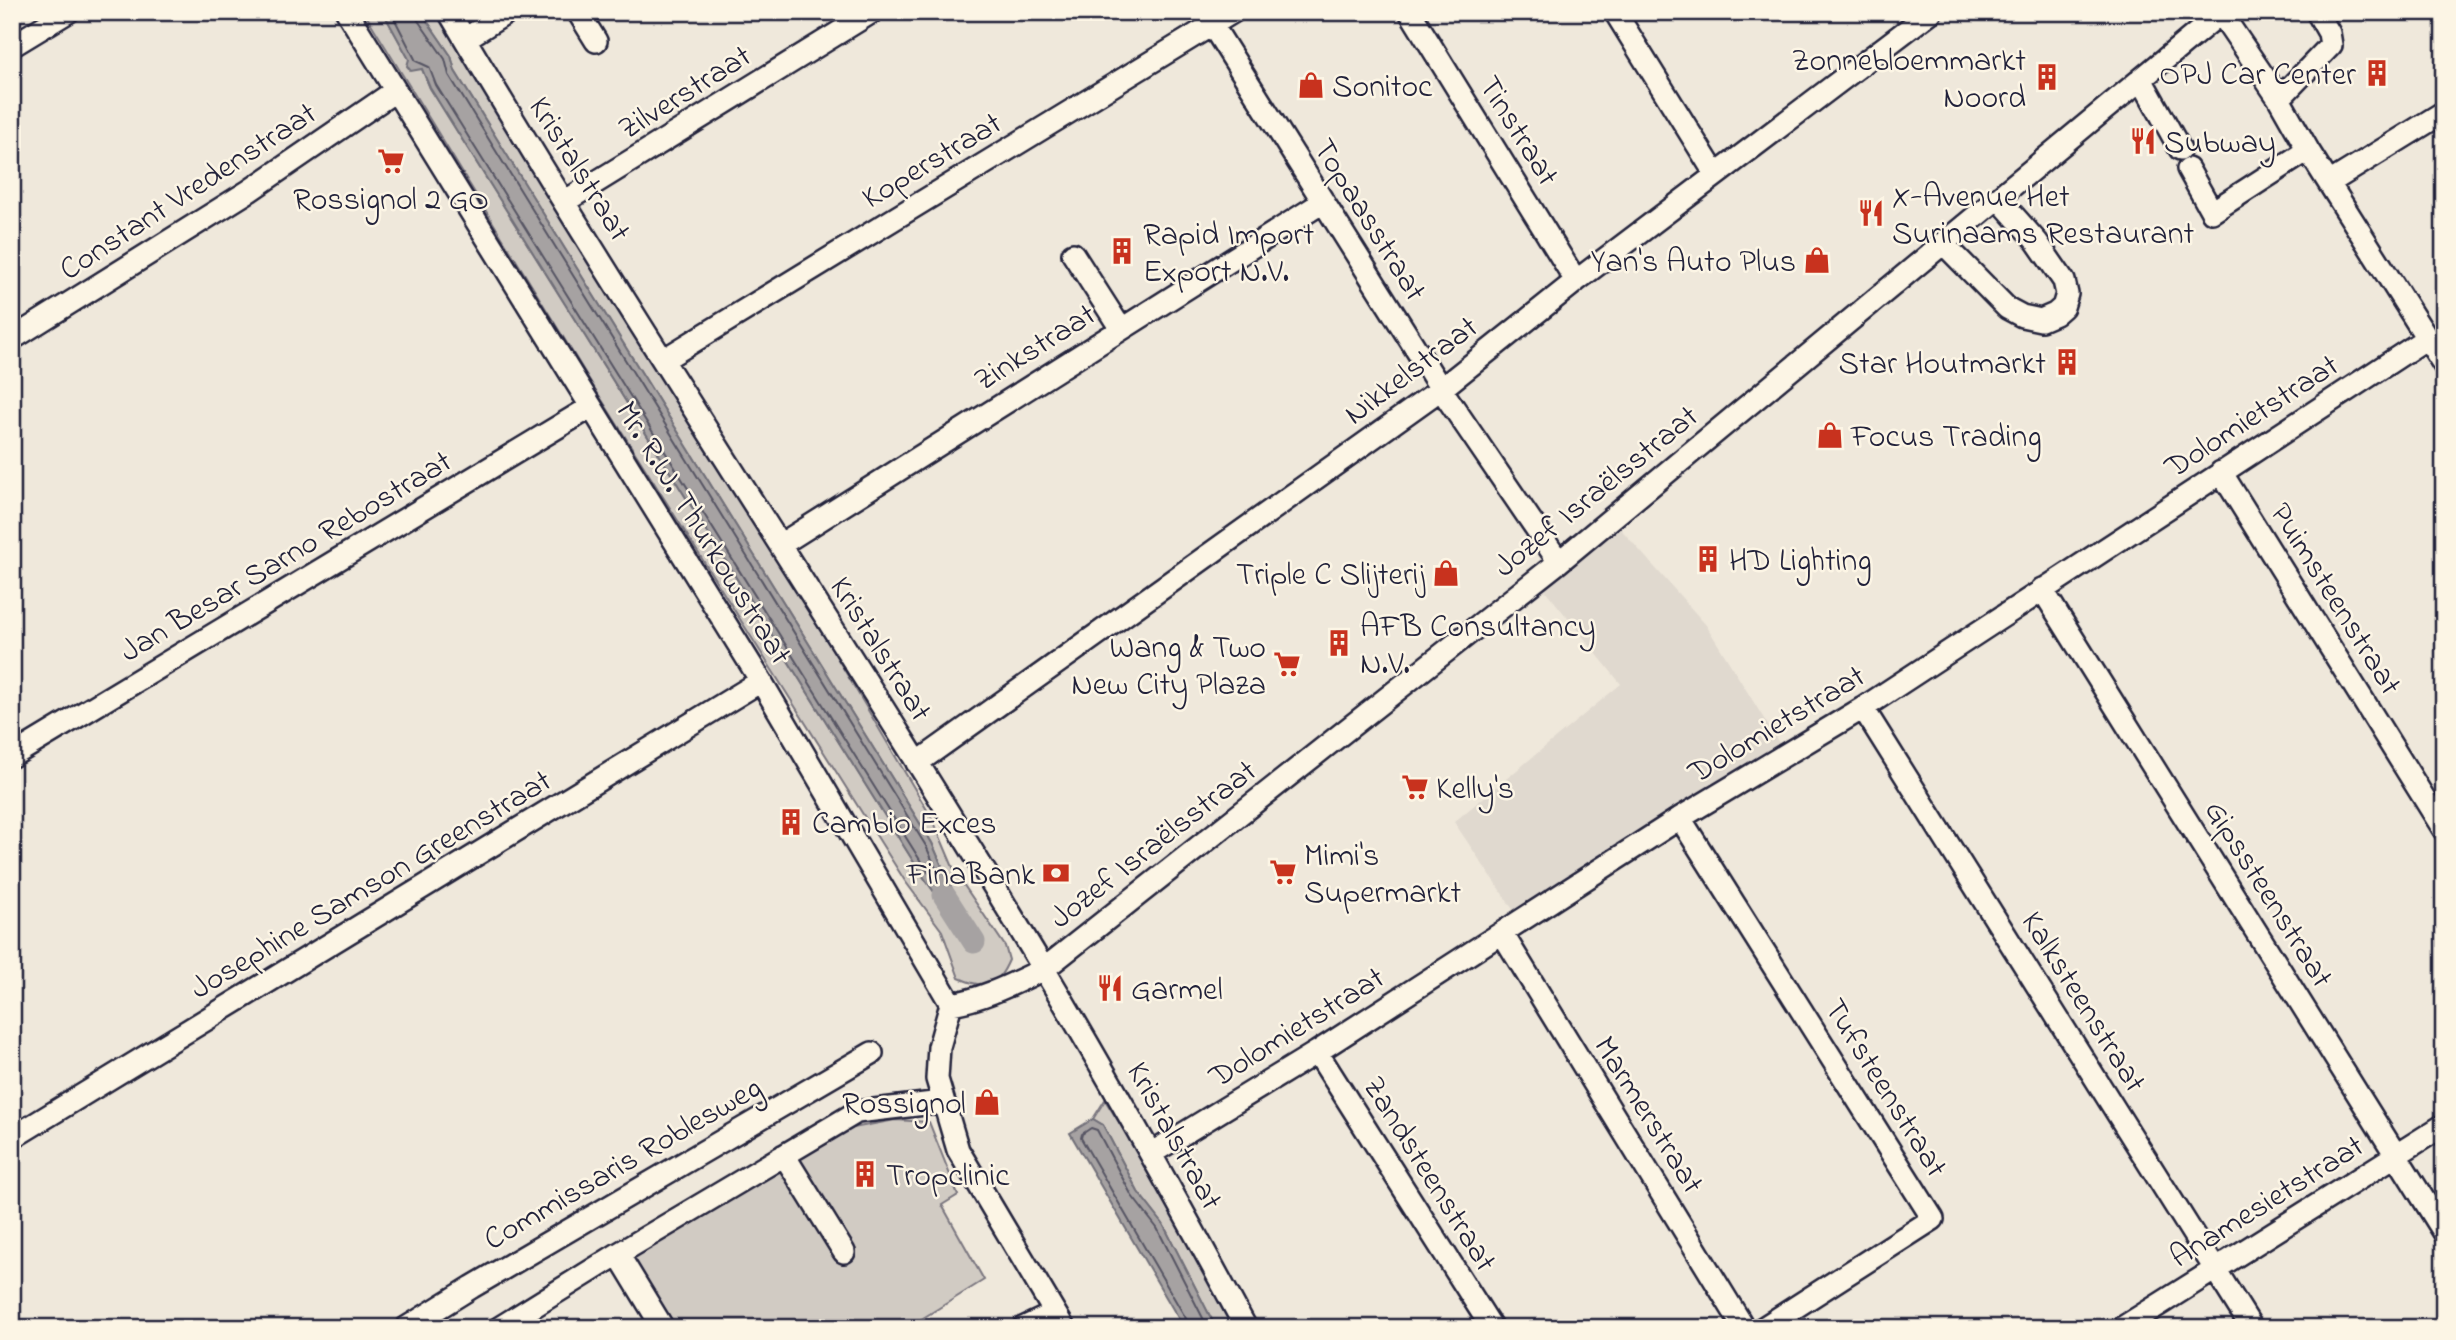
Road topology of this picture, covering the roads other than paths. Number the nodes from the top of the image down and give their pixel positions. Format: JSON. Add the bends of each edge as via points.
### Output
{"nodes":[{"id":1,"x":68,"y":12,"type":"edge"},
{"id":2,"x":347,"y":12,"type":"edge"},
{"id":3,"x":449,"y":12,"type":"edge"},
{"id":4,"x":508,"y":12,"type":"edge"},
{"id":5,"x":578,"y":12,"type":"edge"},
{"id":6,"x":872,"y":12,"type":"edge"},
{"id":7,"x":1233,"y":12,"type":"edge"},
{"id":8,"x":1410,"y":12,"type":"edge"},
{"id":9,"x":1615,"y":12,"type":"edge"},
{"id":10,"x":1931,"y":12,"type":"edge"},
{"id":11,"x":2221,"y":12,"type":"edge"},
{"id":12,"x":2317,"y":12,"type":"edge"},
{"id":13,"x":1208,"y":19,"type":"edge"},
{"id":14,"x":465,"y":39,"type":"junction"},
{"id":15,"x":596,"y":41,"type":"dead end"},
{"id":16,"x":12,"y":46,"type":"edge"},
{"id":17,"x":2141,"y":79,"type":"junction"},
{"id":18,"x":395,"y":91,"type":"junction"},
{"id":19,"x":2279,"y":99,"type":"junction"},
{"id":20,"x":2444,"y":112,"type":"edge"},
{"id":21,"x":2308,"y":150,"type":"junction"},
{"id":22,"x":1716,"y":175,"type":"junction"},
{"id":23,"x":2329,"y":183,"type":"junction"},
{"id":24,"x":1998,"y":198,"type":"junction"},
{"id":25,"x":564,"y":202,"type":"junction"},
{"id":26,"x":1323,"y":202,"type":"junction"},
{"id":27,"x":1943,"y":243,"type":"junction"},
{"id":28,"x":1073,"y":254,"type":"dead end"},
{"id":29,"x":1576,"y":281,"type":"junction"},
{"id":30,"x":1121,"y":329,"type":"junction"},
{"id":31,"x":2427,"y":338,"type":"junction"},
{"id":32,"x":12,"y":339,"type":"edge"},
{"id":33,"x":663,"y":360,"type":"junction"},
{"id":34,"x":2444,"y":365,"type":"edge"},
{"id":35,"x":1441,"y":389,"type":"junction"},
{"id":36,"x":591,"y":408,"type":"junction"},
{"id":37,"x":2221,"y":472,"type":"junction"},
{"id":38,"x":780,"y":545,"type":"junction"},
{"id":39,"x":1559,"y":562,"type":"junction"},
{"id":40,"x":2042,"y":589,"type":"junction"},
{"id":41,"x":761,"y":681,"type":"junction"},
{"id":42,"x":1863,"y":708,"type":"junction"},
{"id":43,"x":12,"y":756,"type":"edge"},
{"id":44,"x":917,"y":763,"type":"junction"},
{"id":45,"x":1680,"y":818,"type":"junction"},
{"id":46,"x":2444,"y":830,"type":"edge"},
{"id":47,"x":1502,"y":933,"type":"junction"},
{"id":48,"x":1044,"y":969,"type":"junction"},
{"id":49,"x":951,"y":1004,"type":"junction"},
{"id":50,"x":1317,"y":1052,"type":"junction"},
{"id":51,"x":872,"y":1053,"type":"dead end"},
{"id":52,"x":942,"y":1102,"type":"junction"},
{"id":53,"x":2444,"y":1125,"type":"edge"},
{"id":54,"x":12,"y":1138,"type":"edge"},
{"id":55,"x":1152,"y":1153,"type":"junction"},
{"id":56,"x":784,"y":1155,"type":"junction"},
{"id":57,"x":2397,"y":1155,"type":"junction"},
{"id":58,"x":2444,"y":1232,"type":"edge"},
{"id":59,"x":844,"y":1252,"type":"dead end"},
{"id":60,"x":618,"y":1254,"type":"junction"},
{"id":61,"x":2216,"y":1269,"type":"junction"},
{"id":62,"x":1060,"y":1320,"type":"edge"},
{"id":63,"x":405,"y":1328,"type":"edge"},
{"id":64,"x":499,"y":1328,"type":"edge"},
{"id":65,"x":663,"y":1328,"type":"edge"},
{"id":66,"x":1023,"y":1328,"type":"edge"},
{"id":67,"x":1246,"y":1328,"type":"edge"},
{"id":68,"x":1492,"y":1328,"type":"edge"},
{"id":69,"x":1744,"y":1328,"type":"edge"},
{"id":70,"x":1763,"y":1328,"type":"edge"},
{"id":71,"x":2122,"y":1328,"type":"edge"},
{"id":72,"x":2252,"y":1328,"type":"edge"}],
"edges":[{"from":1,"to":16,"type":"street"},
{"from":2,"to":18,"type":"street","name":"Mr. R.W. Thurkowstraat"},
{"from":3,"to":14,"type":"street","name":"Kristalstraat"},
{"from":4,"to":14,"type":"street"},
{"from":5,"to":15,"type":"street"},
{"from":6,"to":25,"type":"street","name":"Zilverstraat"},
{"from":7,"to":13,"type":"street","name":"Koperstraat"},
{"from":8,"to":29,"type":"street","name":"Tinstraat"},
{"from":9,"to":22,"type":"street"},
{"from":10,"to":22,"type":"street","name":"Nikkelstraat"},
{"from":11,"to":17,"type":"street","name":"Jozef Israëlsstraat"},
{"from":11,"to":19,"type":"street"},
{"from":12,"to":19,"type":"street","via":[[2331,45]]},
{"from":13,"to":26,"type":"street","name":"Topaasstraat"},
{"from":13,"to":33,"type":"street","name":"Koperstraat"},
{"from":14,"to":25,"type":"street","name":"Kristalstraat"},
{"from":17,"to":21,"type":"street","via":[[2212,212]]},
{"from":17,"to":24,"type":"street","name":"Jozef Israëlsstraat"},
{"from":18,"to":32,"type":"street","name":"Constant Vredenstraat","via":[[249,191]]},
{"from":18,"to":36,"type":"street","name":"Mr. R.W. Thurkowstraat"},
{"from":19,"to":21,"type":"street"},
{"from":20,"to":23,"type":"street"},
{"from":21,"to":23,"type":"street"},
{"from":22,"to":29,"type":"street","name":"Nikkelstraat"},
{"from":23,"to":31,"type":"street"},
{"from":24,"to":27,"type":"street","name":"Jozef Israëlsstraat"},
{"from":24,"to":27,"type":"street","via":[[2064,281],[2067,294],[2055,314],[2041,320],[2007,309]]},
{"from":25,"to":33,"type":"street","name":"Kristalstraat"},
{"from":26,"to":30,"type":"street","name":"Zinkstraat"},
{"from":26,"to":35,"type":"street","name":"Topaasstraat"},
{"from":27,"to":39,"type":"street","name":"Jozef Israëlsstraat"},
{"from":28,"to":30,"type":"street"},
{"from":29,"to":35,"type":"street","name":"Nikkelstraat"},
{"from":30,"to":38,"type":"street","name":"Zinkstraat"},
{"from":31,"to":34,"type":"street"},
{"from":31,"to":37,"type":"street","name":"Dolomietstraat"},
{"from":33,"to":38,"type":"street","name":"Kristalstraat"},
{"from":35,"to":39,"type":"street","name":"Topaasstraat"},
{"from":35,"to":44,"type":"street","name":"Nikkelstraat"},
{"from":36,"to":41,"type":"street","name":"Mr. R.W. Thurkowstraat"},
{"from":36,"to":43,"type":"street","name":"Jan Besar Sarno Rebostraat"},
{"from":37,"to":40,"type":"street","name":"Dolomietstraat"},
{"from":37,"to":46,"type":"street","name":"Puimsteenstraat"},
{"from":38,"to":44,"type":"street","name":"Kristalstraat"},
{"from":39,"to":48,"type":"street","name":"Jozef Israëlsstraat"},
{"from":40,"to":42,"type":"street","name":"Dolomietstraat"},
{"from":40,"to":57,"type":"street","name":"Gipssteenstraat"},
{"from":41,"to":49,"type":"street","name":"Mr. R.W. Thurkowstraat"},
{"from":41,"to":54,"type":"street","name":"Josephine Samson Greenstraat"},
{"from":42,"to":45,"type":"street","name":"Dolomietstraat"},
{"from":42,"to":61,"type":"street","name":"Kalksteenstraat"},
{"from":44,"to":48,"type":"street","name":"Kristalstraat"},
{"from":45,"to":47,"type":"street","name":"Dolomietstraat"},
{"from":45,"to":70,"type":"street","name":"Tufsteenstraat","via":[[1933,1219]]},
{"from":47,"to":50,"type":"street","name":"Dolomietstraat"},
{"from":47,"to":69,"type":"street","name":"Marmerstraat"},
{"from":48,"to":49,"type":"street","name":"Jozef Israëlsstraat","via":[[989,994]]},
{"from":48,"to":55,"type":"street","name":"Kristalstraat"},
{"from":49,"to":52,"type":"street","via":[[939,1047],[937,1079]]},
{"from":50,"to":55,"type":"street","name":"Dolomietstraat"},
{"from":50,"to":68,"type":"street","name":"Zandsteenstraat"},
{"from":51,"to":63,"type":"street","name":"Commissaris Roblesweg"},
{"from":52,"to":56,"type":"street","via":[[857,1112]]},
{"from":52,"to":62,"type":"street","via":[[958,1150]]},
{"from":53,"to":57,"type":"street","name":"Anamesietstraat"},
{"from":55,"to":67,"type":"street","name":"Kristalstraat"},
{"from":56,"to":59,"type":"street"},
{"from":56,"to":60,"type":"street"},
{"from":57,"to":58,"type":"street","name":"Gipssteenstraat"},
{"from":57,"to":61,"type":"street","name":"Anamesietstraat"},
{"from":60,"to":64,"type":"street"},
{"from":60,"to":65,"type":"street"},
{"from":61,"to":71,"type":"street","name":"Anamesietstraat"},
{"from":61,"to":72,"type":"street","name":"Kalksteenstraat"},
{"from":62,"to":66,"type":"street"}]}
